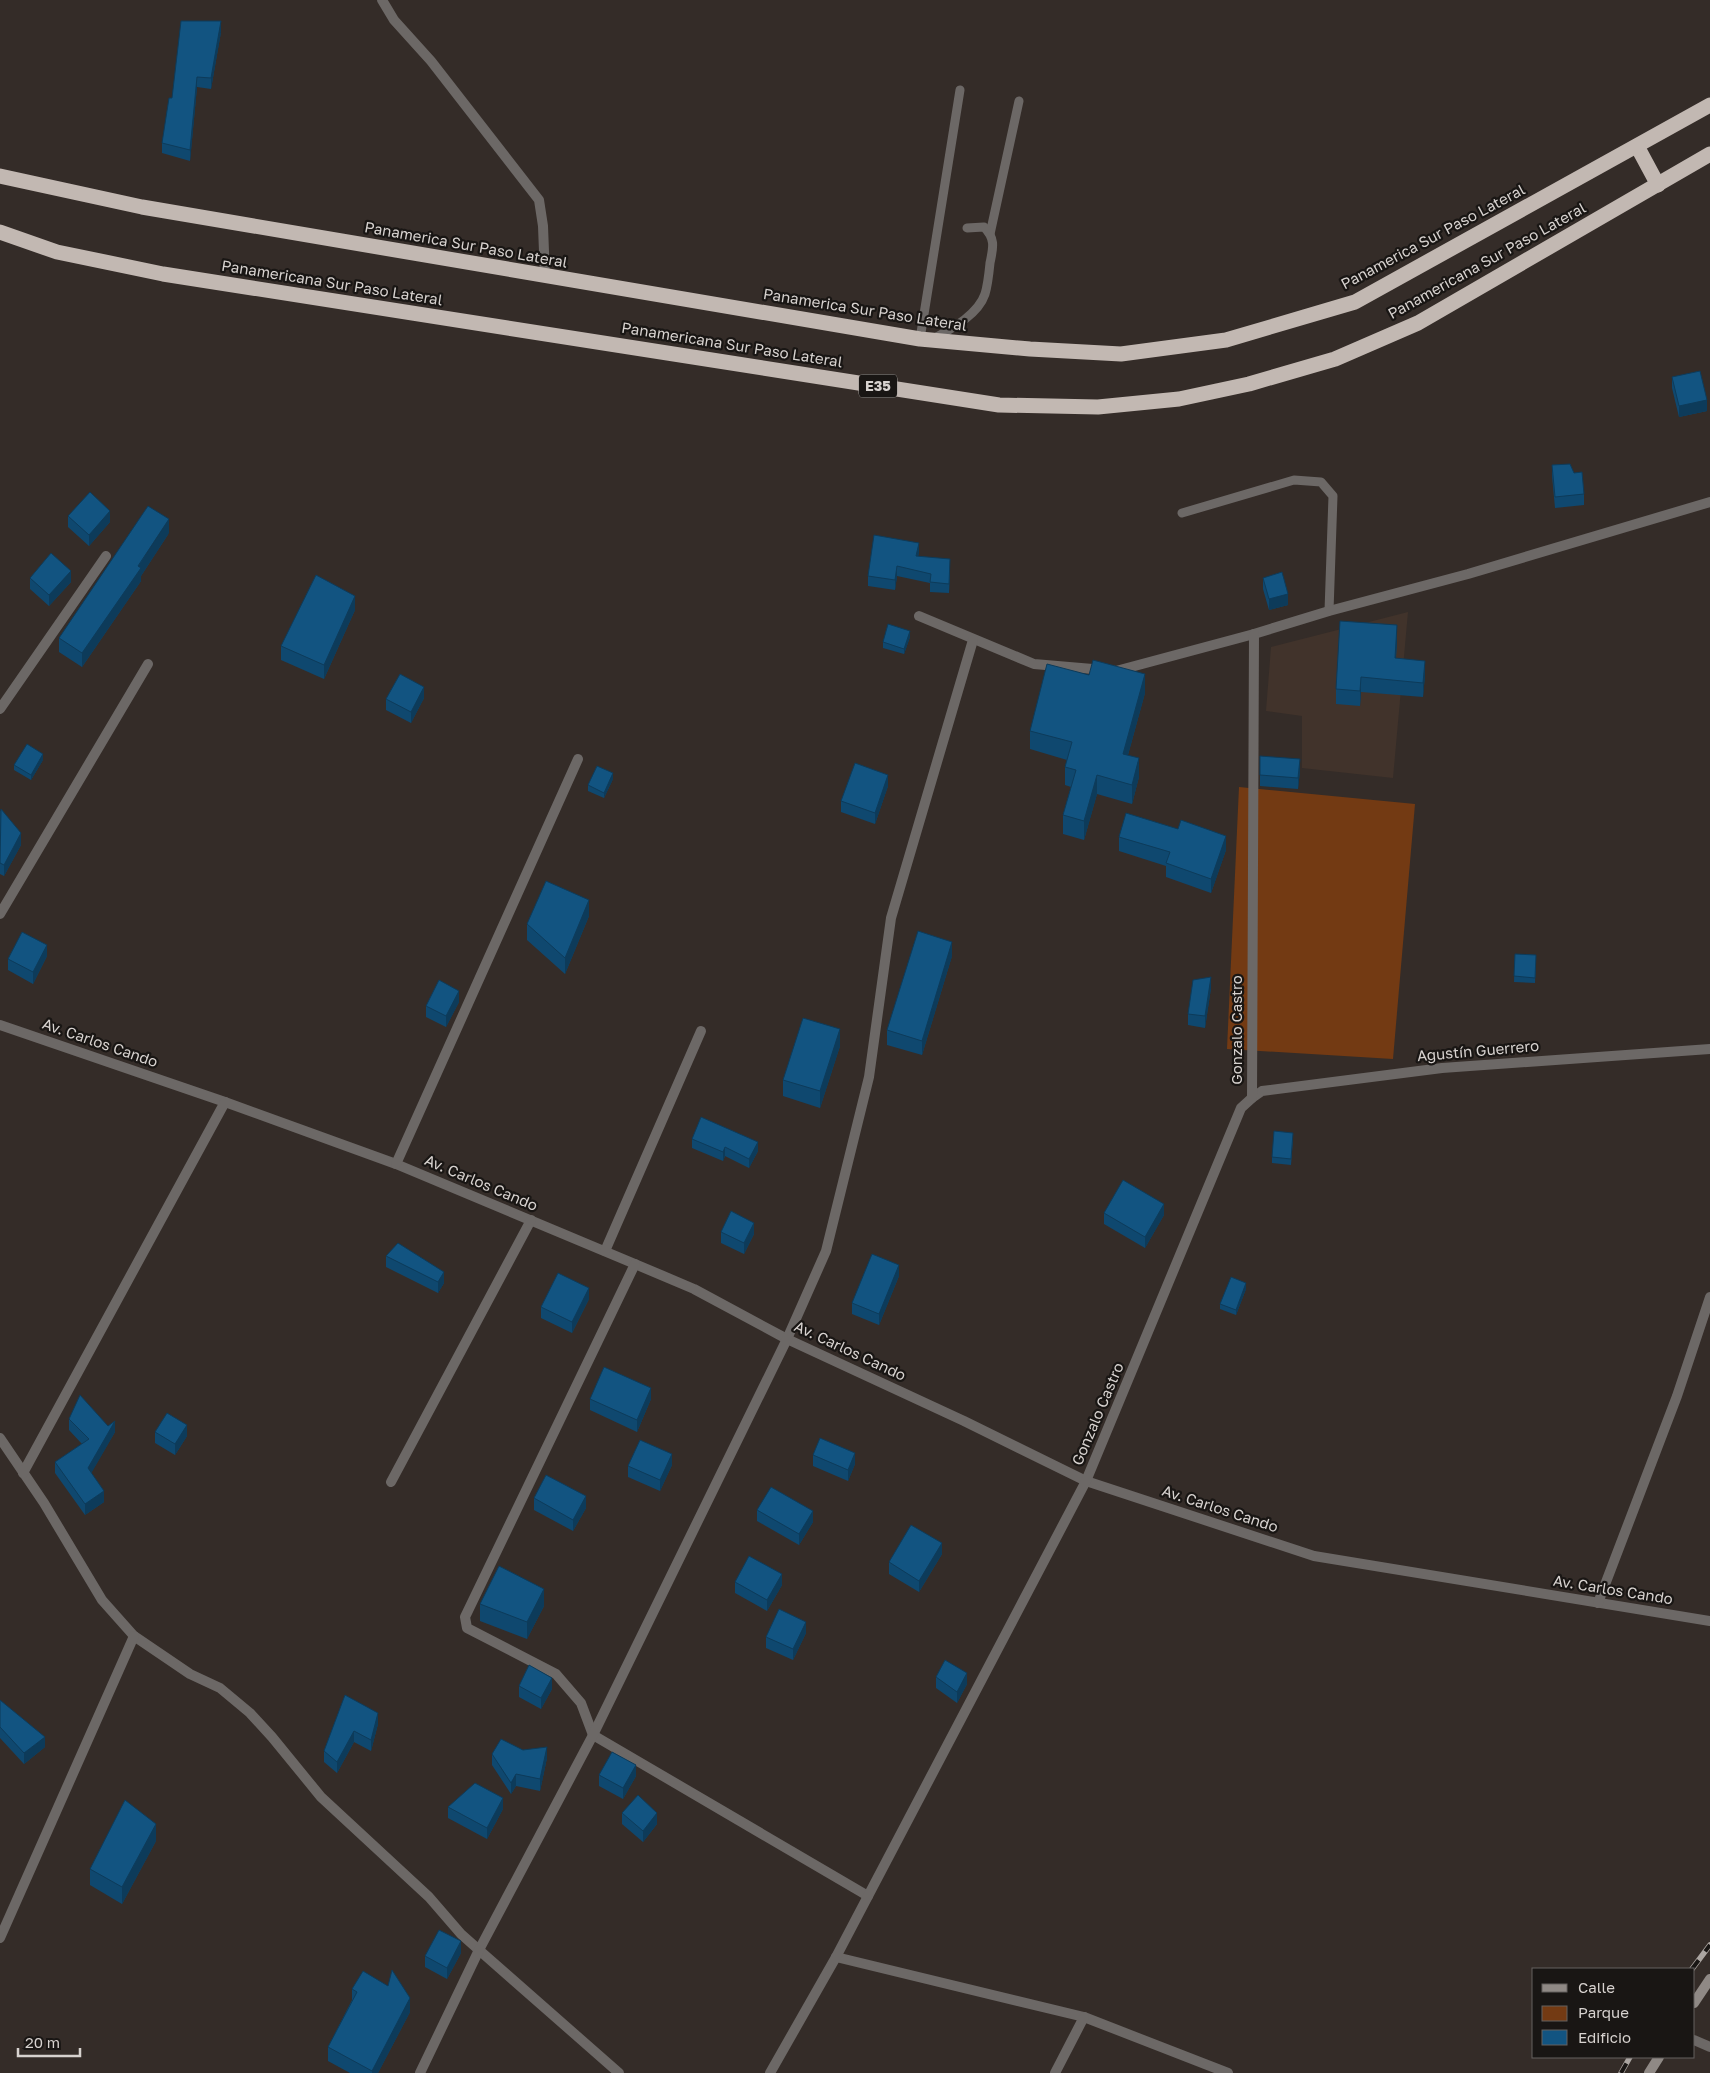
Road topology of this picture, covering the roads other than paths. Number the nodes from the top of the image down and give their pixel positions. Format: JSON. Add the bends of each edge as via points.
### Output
{"nodes":[{"id":1,"x":382,"y":0,"type":"edge"},
{"id":2,"x":960,"y":90,"type":"dead end"},
{"id":3,"x":1019,"y":101,"type":"dead end"},
{"id":4,"x":1710,"y":105,"type":"edge"},
{"id":5,"x":1637,"y":146,"type":"junction"},
{"id":6,"x":1710,"y":154,"type":"edge"},
{"id":7,"x":0,"y":176,"type":"edge"},
{"id":8,"x":1658,"y":185,"type":"junction"},
{"id":9,"x":967,"y":228,"type":"dead end"},
{"id":10,"x":0,"y":232,"type":"edge"},
{"id":11,"x":990,"y":234,"type":"junction"},
{"id":12,"x":545,"y":276,"type":"junction"},
{"id":13,"x":925,"y":340,"type":"junction"},
{"id":14,"x":1710,"y":502,"type":"edge"},
{"id":15,"x":1182,"y":513,"type":"dead end"},
{"id":16,"x":106,"y":556,"type":"dead end"},
{"id":17,"x":1329,"y":611,"type":"junction"},
{"id":18,"x":919,"y":616,"type":"dead end"},
{"id":19,"x":1254,"y":634,"type":"junction"},
{"id":20,"x":973,"y":640,"type":"junction"},
{"id":21,"x":148,"y":664,"type":"dead end"},
{"id":22,"x":0,"y":709,"type":"edge"},
{"id":23,"x":578,"y":759,"type":"dead end"},
{"id":24,"x":0,"y":914,"type":"edge"},
{"id":25,"x":0,"y":1025,"type":"edge"},
{"id":26,"x":701,"y":1031,"type":"dead end"},
{"id":27,"x":1710,"y":1049,"type":"edge"},
{"id":28,"x":1252,"y":1098,"type":"junction"},
{"id":29,"x":225,"y":1102,"type":"junction"},
{"id":30,"x":396,"y":1164,"type":"junction"},
{"id":31,"x":531,"y":1220,"type":"junction"},
{"id":32,"x":605,"y":1251,"type":"junction"},
{"id":33,"x":635,"y":1264,"type":"junction"},
{"id":34,"x":1710,"y":1297,"type":"edge"},
{"id":35,"x":787,"y":1339,"type":"junction"},
{"id":36,"x":0,"y":1438,"type":"edge"},
{"id":37,"x":23,"y":1473,"type":"junction"},
{"id":38,"x":1086,"y":1481,"type":"junction"},
{"id":39,"x":391,"y":1482,"type":"dead end"},
{"id":40,"x":1598,"y":1603,"type":"junction"},
{"id":41,"x":1710,"y":1621,"type":"edge"},
{"id":42,"x":134,"y":1636,"type":"junction"},
{"id":43,"x":593,"y":1735,"type":"junction"},
{"id":44,"x":868,"y":1896,"type":"junction"},
{"id":45,"x":0,"y":1938,"type":"edge"},
{"id":46,"x":479,"y":1950,"type":"junction"},
{"id":47,"x":836,"y":1957,"type":"junction"},
{"id":48,"x":1710,"y":1979,"type":"edge"},
{"id":49,"x":1695,"y":2002,"type":"edge"},
{"id":50,"x":1084,"y":2017,"type":"junction"},
{"id":51,"x":1695,"y":2040,"type":"edge"},
{"id":52,"x":1710,"y":2047,"type":"edge"},
{"id":53,"x":1659,"y":2058,"type":"edge"},
{"id":54,"x":420,"y":2073,"type":"edge"},
{"id":55,"x":619,"y":2073,"type":"edge"},
{"id":56,"x":770,"y":2073,"type":"edge"},
{"id":57,"x":1055,"y":2073,"type":"edge"},
{"id":58,"x":1228,"y":2073,"type":"edge"},
{"id":59,"x":1649,"y":2073,"type":"edge"}],
"edges":[{"from":1,"to":12,"type":"street","via":[[394,20],[432,61],[539,200]]},
{"from":2,"to":13,"type":"lane"},
{"from":3,"to":11,"type":"lane"},
{"from":4,"to":5,"type":"highway","name":"Panamerica Sur Paso Lateral"},
{"from":5,"to":8,"type":"highway"},
{"from":5,"to":13,"type":"highway","name":"Panamerica Sur Paso Lateral","via":[[1355,302],[1226,340],[1121,354]]},
{"from":6,"to":8,"type":"highway","name":"Panamericana Sur Paso Lateral","number":"E35"},
{"from":7,"to":12,"type":"highway","name":"Panamerica Sur Paso Lateral","via":[[142,207]]},
{"from":8,"to":10,"type":"highway","name":"Panamericana Sur Paso Lateral","number":"E35","via":[[1418,323],[1335,359],[1249,384],[1178,399],[1098,408],[999,405],[172,275],[57,252]]},
{"from":9,"to":11,"type":"lane","via":[[984,228]]},
{"from":11,"to":13,"type":"lane","via":[[994,242],[986,293],[981,302],[954,327]]},
{"from":12,"to":13,"type":"highway","name":"Panamerica Sur Paso Lateral"},
{"from":14,"to":17,"type":"street","via":[[1468,574]]},
{"from":15,"to":17,"type":"lane","via":[[1294,480],[1321,482],[1332,496]]},
{"from":16,"to":22,"type":"street"},
{"from":17,"to":19,"type":"street"},
{"from":18,"to":20,"type":"street"},
{"from":19,"to":20,"type":"street","via":[[1116,671],[1034,664]]},
{"from":19,"to":28,"type":"street","name":"Gonzalo Castro"},
{"from":20,"to":35,"type":"street","via":[[891,918],[869,1077],[826,1251]]},
{"from":21,"to":24,"type":"street"},
{"from":23,"to":30,"type":"street"},
{"from":25,"to":29,"type":"street","name":"Av. Carlos Cando"},
{"from":26,"to":32,"type":"street"},
{"from":27,"to":28,"type":"street","name":"Agustín Guerrero","via":[[1442,1068],[1262,1091]]},
{"from":28,"to":38,"type":"street","name":"Gonzalo Castro","via":[[1241,1108]]},
{"from":29,"to":30,"type":"street","name":"Av. Carlos Cando"},
{"from":29,"to":37,"type":"street"},
{"from":30,"to":31,"type":"street","name":"Av. Carlos Cando"},
{"from":31,"to":32,"type":"street","name":"Av. Carlos Cando"},
{"from":31,"to":39,"type":"street"},
{"from":32,"to":33,"type":"street","name":"Av. Carlos Cando"},
{"from":33,"to":35,"type":"street","name":"Av. Carlos Cando","via":[[694,1288]]},
{"from":33,"to":43,"type":"street","via":[[465,1617],[467,1628],[556,1674],[581,1703]]},
{"from":34,"to":40,"type":"street","via":[[1677,1396]]},
{"from":35,"to":38,"type":"street","name":"Av. Carlos Cando","via":[[964,1420]]},
{"from":35,"to":43,"type":"street"},
{"from":36,"to":37,"type":"street"},
{"from":37,"to":42,"type":"street","via":[[102,1600]]},
{"from":38,"to":40,"type":"street","name":"Av. Carlos Cando","via":[[1314,1556]]},
{"from":38,"to":44,"type":"street","name":"Gonzalo Castro"},
{"from":40,"to":41,"type":"street","name":"Av. Carlos Cando"},
{"from":42,"to":45,"type":"street"},
{"from":42,"to":46,"type":"street","via":[[190,1674],[220,1688],[250,1713],[321,1797],[429,1897]]},
{"from":43,"to":44,"type":"street"},
{"from":43,"to":46,"type":"street"},
{"from":44,"to":47,"type":"street","name":"Gonzalo Castro"},
{"from":46,"to":54,"type":"street"},
{"from":46,"to":55,"type":"street"},
{"from":47,"to":50,"type":"street"},
{"from":47,"to":56,"type":"street","name":"Gonzalo Castro"},
{"from":48,"to":49,"type":"street"},
{"from":50,"to":57,"type":"street"},
{"from":50,"to":58,"type":"street"},
{"from":51,"to":52,"type":"street"},
{"from":53,"to":59,"type":"street"}]}
